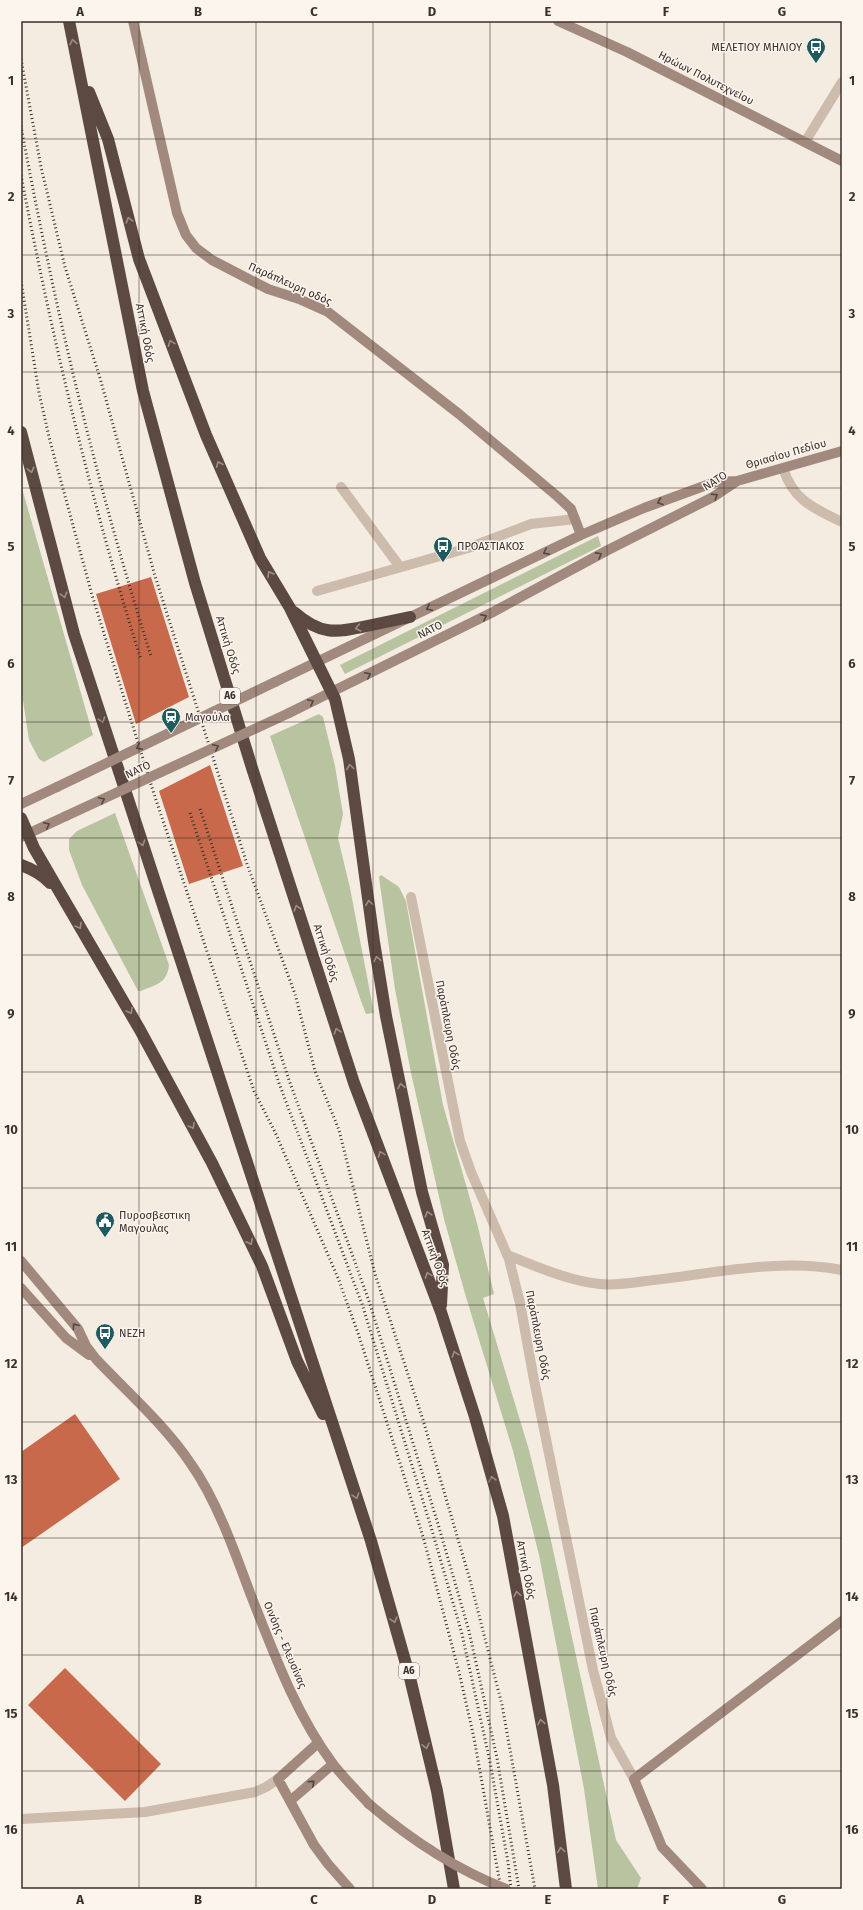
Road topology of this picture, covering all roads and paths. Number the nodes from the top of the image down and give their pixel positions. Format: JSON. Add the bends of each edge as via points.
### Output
{"nodes":[{"id":1,"x":69,"y":21,"type":"edge"},
{"id":2,"x":133,"y":21,"type":"edge"},
{"id":3,"x":558,"y":21,"type":"edge"},
{"id":4,"x":574,"y":24,"type":"edge"},
{"id":5,"x":78,"y":64,"type":"junction"},
{"id":6,"x":842,"y":82,"type":"edge"},
{"id":7,"x":805,"y":142,"type":"junction"},
{"id":8,"x":842,"y":161,"type":"edge"},
{"id":9,"x":21,"y":432,"type":"edge"},
{"id":10,"x":842,"y":451,"type":"edge"},
{"id":11,"x":783,"y":468,"type":"junction"},
{"id":12,"x":737,"y":481,"type":"junction"},
{"id":13,"x":341,"y":487,"type":"dead end"},
{"id":14,"x":576,"y":519,"type":"junction"},
{"id":15,"x":842,"y":522,"type":"edge"},
{"id":16,"x":582,"y":535,"type":"junction"},
{"id":17,"x":400,"y":567,"type":"junction"},
{"id":18,"x":317,"y":591,"type":"dead end"},
{"id":19,"x":290,"y":608,"type":"junction"},
{"id":20,"x":410,"y":617,"type":"junction"},
{"id":21,"x":318,"y":662,"type":"junction"},
{"id":22,"x":333,"y":692,"type":"junction"},
{"id":23,"x":21,"y":804,"type":"edge"},
{"id":24,"x":21,"y":818,"type":"edge"},
{"id":25,"x":24,"y":836,"type":"edge"},
{"id":26,"x":21,"y":865,"type":"edge"},
{"id":27,"x":59,"y":893,"type":"junction"},
{"id":28,"x":411,"y":897,"type":"dead end"},
{"id":29,"x":507,"y":1255,"type":"junction"},
{"id":30,"x":21,"y":1261,"type":"edge"},
{"id":31,"x":842,"y":1270,"type":"edge"},
{"id":32,"x":21,"y":1288,"type":"edge"},
{"id":33,"x":441,"y":1312,"type":"junction"},
{"id":34,"x":96,"y":1359,"type":"junction"},
{"id":35,"x":344,"y":1459,"type":"junction"},
{"id":36,"x":842,"y":1621,"type":"edge"},
{"id":37,"x":318,"y":1743,"type":"junction"},
{"id":38,"x":333,"y":1764,"type":"junction"},
{"id":39,"x":278,"y":1779,"type":"junction"},
{"id":40,"x":634,"y":1780,"type":"junction"},
{"id":41,"x":290,"y":1801,"type":"junction"},
{"id":42,"x":21,"y":1819,"type":"edge"},
{"id":43,"x":350,"y":1889,"type":"edge"},
{"id":44,"x":454,"y":1889,"type":"edge"},
{"id":45,"x":506,"y":1889,"type":"edge"},
{"id":46,"x":566,"y":1889,"type":"edge"},
{"id":47,"x":702,"y":1889,"type":"edge"}],
"edges":[{"from":5,"to":1,"type":"highway","name":"Αττική Οδός","number":"Α6","one_way":true},
{"from":2,"to":14,"type":"main road","name":"Παράπλευρη οδός","via":[[177,214],[186,235],[196,248],[212,260],[268,289],[328,312],[510,456],[571,509]]},
{"from":3,"to":4,"type":"main road","name":"Ηρώων Πολυτεχνείου"},
{"from":4,"to":7,"type":"main road","name":"Ηρώων Πολυτεχνείου"},
{"from":19,"to":5,"type":"highway","one_way":true,"via":[[260,558],[206,435],[139,259],[108,139]]},
{"from":33,"to":5,"type":"highway","name":"Αττική Οδός","number":"Α6","one_way":true,"via":[[354,1083],[195,583],[143,391]]},
{"from":6,"to":7,"type":"street"},
{"from":7,"to":8,"type":"main road","name":"Ηρώων Πολυτεχνείου"},
{"from":9,"to":35,"type":"highway","number":"Α6","one_way":true,"via":[[74,634]]},
{"from":10,"to":11,"type":"main road","name":"Θριασίου Πεδίου"},
{"from":11,"to":12,"type":"main road","name":"Θριασίου Πεδίου"},
{"from":11,"to":15,"type":"street","via":[[793,491],[803,501]]},
{"from":12,"to":16,"type":"main road","name":"ΝΑΤΟ","one_way":true,"via":[[715,482],[644,508]]},
{"from":22,"to":12,"type":"main road","name":"ΝΑΤΟ","one_way":true,"via":[[713,498]]},
{"from":13,"to":17,"type":"street"},
{"from":14,"to":16,"type":"main road","name":"Παράπλευρη οδός"},
{"from":14,"to":17,"type":"street","via":[[531,524],[468,548]]},
{"from":16,"to":20,"type":"main road","name":"ΝΑΤΟ","one_way":true},
{"from":17,"to":18,"type":"street"},
{"from":20,"to":19,"type":"highway","one_way":true,"via":[[338,632],[320,629],[304,621]]},
{"from":19,"to":21,"type":"highway"},
{"from":20,"to":21,"type":"main road","name":"ΝΑΤΟ"},
{"from":21,"to":22,"type":"highway"},
{"from":21,"to":23,"type":"main road","name":"ΝΑΤΟ","one_way":true,"bridge":true},
{"from":25,"to":22,"type":"main road","name":"ΝΑΤΟ","one_way":true,"bridge":true},
{"from":33,"to":22,"type":"highway","one_way":true,"via":[[443,1265],[422,1192],[386,1016],[349,759]]},
{"from":24,"to":25,"type":"highway"},
{"from":25,"to":27,"type":"highway"},
{"from":26,"to":27,"type":"highway","via":[[44,877]]},
{"from":27,"to":35,"type":"highway","one_way":true,"via":[[140,1030],[212,1163],[262,1266],[298,1361]]},
{"from":28,"to":29,"type":"street","name":"Παράπλευρη Οδός","via":[[460,1141]]},
{"from":29,"to":31,"type":"street","via":[[572,1278],[600,1284],[678,1277],[763,1265],[806,1264]]},
{"from":29,"to":40,"type":"street","name":"Παράπλευρη Οδός","via":[[520,1303],[593,1670],[611,1738]]},
{"from":34,"to":30,"type":"main road","name":"Οινόης - Ελευσίνας","one_way":true,"via":[[78,1329]]},
{"from":32,"to":34,"type":"main road","name":"Οινόης - Ελευσίνας","via":[[66,1338]]},
{"from":46,"to":33,"type":"highway","name":"Αττική Οδός","number":"Α6","one_way":true,"via":[[553,1785],[503,1516]]},
{"from":34,"to":37,"type":"main road","name":"Οινόης - Ελευσίνας","via":[[192,1464],[234,1549],[270,1645]]},
{"from":35,"to":44,"type":"highway","number":"Α6","one_way":true,"via":[[410,1678],[437,1791]]},
{"from":36,"to":40,"type":"main road"},
{"from":37,"to":38,"type":"main road","name":"Οινόης - Ελευσίνας"},
{"from":37,"to":39,"type":"main road"},
{"from":41,"to":38,"type":"main road","one_way":true},
{"from":38,"to":45,"type":"main road","name":"Οινόης - Ελευσίνας","bridge":true,"via":[[369,1804],[424,1848]]},
{"from":39,"to":41,"type":"main road"},
{"from":39,"to":42,"type":"street","via":[[255,1792],[145,1812]]},
{"from":40,"to":47,"type":"main road","via":[[662,1847]]},
{"from":41,"to":43,"type":"main road","via":[[314,1845]]}]}
